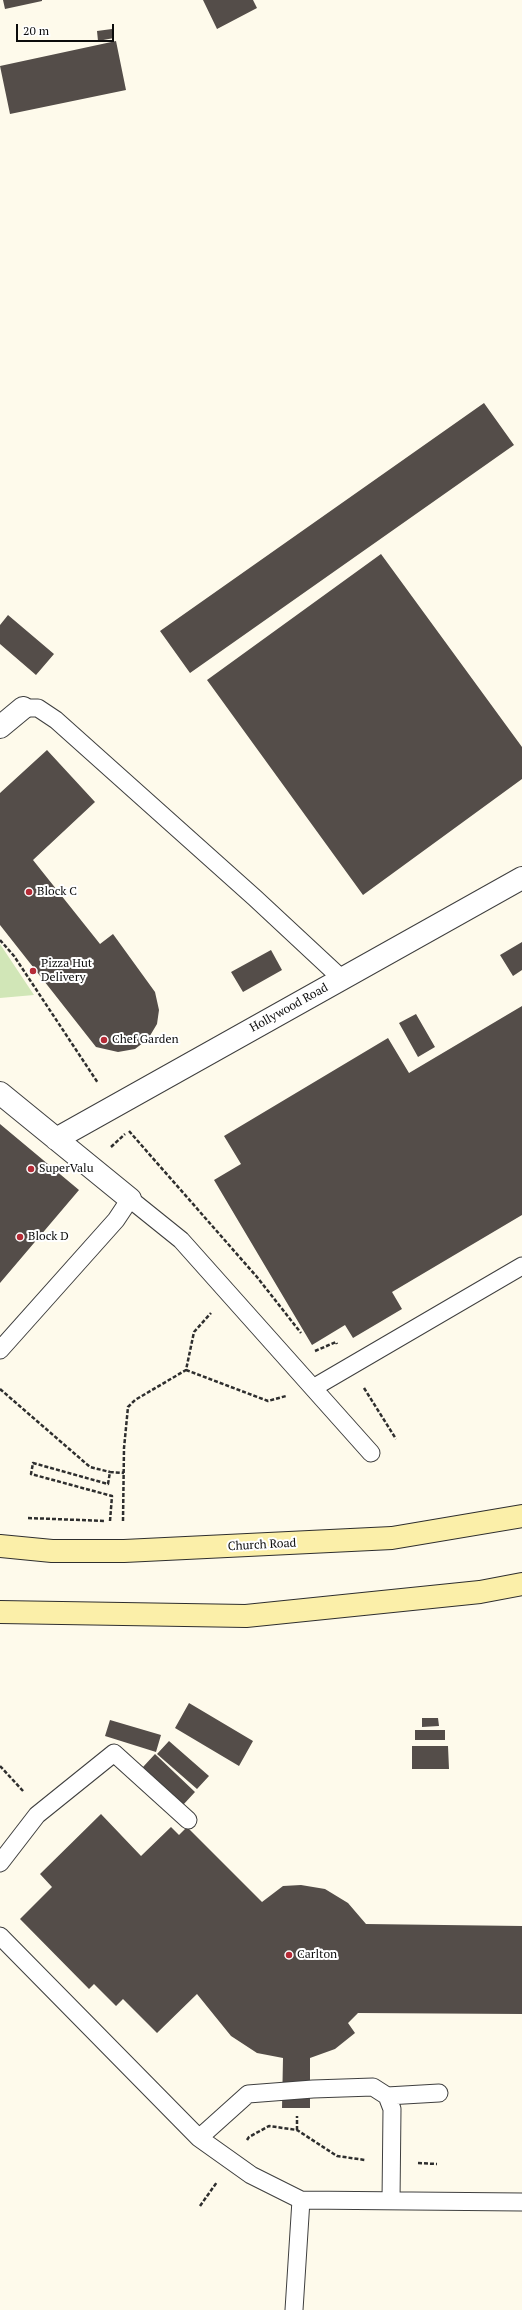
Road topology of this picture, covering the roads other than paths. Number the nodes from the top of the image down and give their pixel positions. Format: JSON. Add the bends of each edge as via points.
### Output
{"nodes":[{"id":1,"x":23,"y":708,"type":"joint"},
{"id":2,"x":0,"y":727,"type":"edge"},
{"id":3,"x":522,"y":878,"type":"edge"},
{"id":4,"x":342,"y":979,"type":"junction"},
{"id":5,"x":0,"y":1093,"type":"edge"},
{"id":6,"x":56,"y":1139,"type":"junction"},
{"id":7,"x":130,"y":1199,"type":"junction"},
{"id":8,"x":522,"y":1266,"type":"edge"},
{"id":9,"x":0,"y":1350,"type":"edge"},
{"id":10,"x":313,"y":1388,"type":"junction"},
{"id":11,"x":371,"y":1454,"type":"dead end"},
{"id":12,"x":522,"y":1516,"type":"edge"},
{"id":13,"x":0,"y":1546,"type":"edge"},
{"id":14,"x":522,"y":1584,"type":"edge"},
{"id":15,"x":0,"y":1612,"type":"edge"},
{"id":16,"x":188,"y":1820,"type":"dead end"},
{"id":17,"x":0,"y":1863,"type":"edge"},
{"id":18,"x":0,"y":1936,"type":"edge"},
{"id":19,"x":439,"y":2093,"type":"dead end"},
{"id":20,"x":387,"y":2096,"type":"junction"},
{"id":21,"x":199,"y":2138,"type":"junction"},
{"id":22,"x":300,"y":2200,"type":"junction"},
{"id":23,"x":391,"y":2201,"type":"junction"},
{"id":24,"x":522,"y":2202,"type":"edge"},
{"id":25,"x":294,"y":2310,"type":"edge"}],
"edges":[{"from":1,"to":2,"type":"street"},
{"from":1,"to":4,"type":"lane","via":[[38,708],[56,720]]},
{"from":3,"to":4,"type":"street","name":"Hollywood Road"},
{"from":4,"to":6,"type":"street","name":"Hollywood Road"},
{"from":5,"to":6,"type":"street"},
{"from":6,"to":7,"type":"street"},
{"from":7,"to":9,"type":"lane","via":[[116,1220]]},
{"from":7,"to":10,"type":"lane","via":[[181,1240]]},
{"from":8,"to":10,"type":"lane"},
{"from":10,"to":11,"type":"lane"},
{"from":12,"to":13,"type":"main road","name":"Church Road","via":[[392,1538],[124,1551],[52,1551]]},
{"from":14,"to":15,"type":"main road","via":[[480,1592],[246,1616]]},
{"from":16,"to":17,"type":"lane","via":[[114,1753],[37,1815]]},
{"from":18,"to":21,"type":"lane"},
{"from":19,"to":20,"type":"lane"},
{"from":20,"to":21,"type":"lane","via":[[373,2086],[248,2094]]},
{"from":20,"to":23,"type":"lane","via":[[392,2109]]},
{"from":21,"to":22,"type":"lane","via":[[251,2175]]},
{"from":22,"to":23,"type":"lane"},
{"from":22,"to":25,"type":"lane"},
{"from":23,"to":24,"type":"lane"}]}
